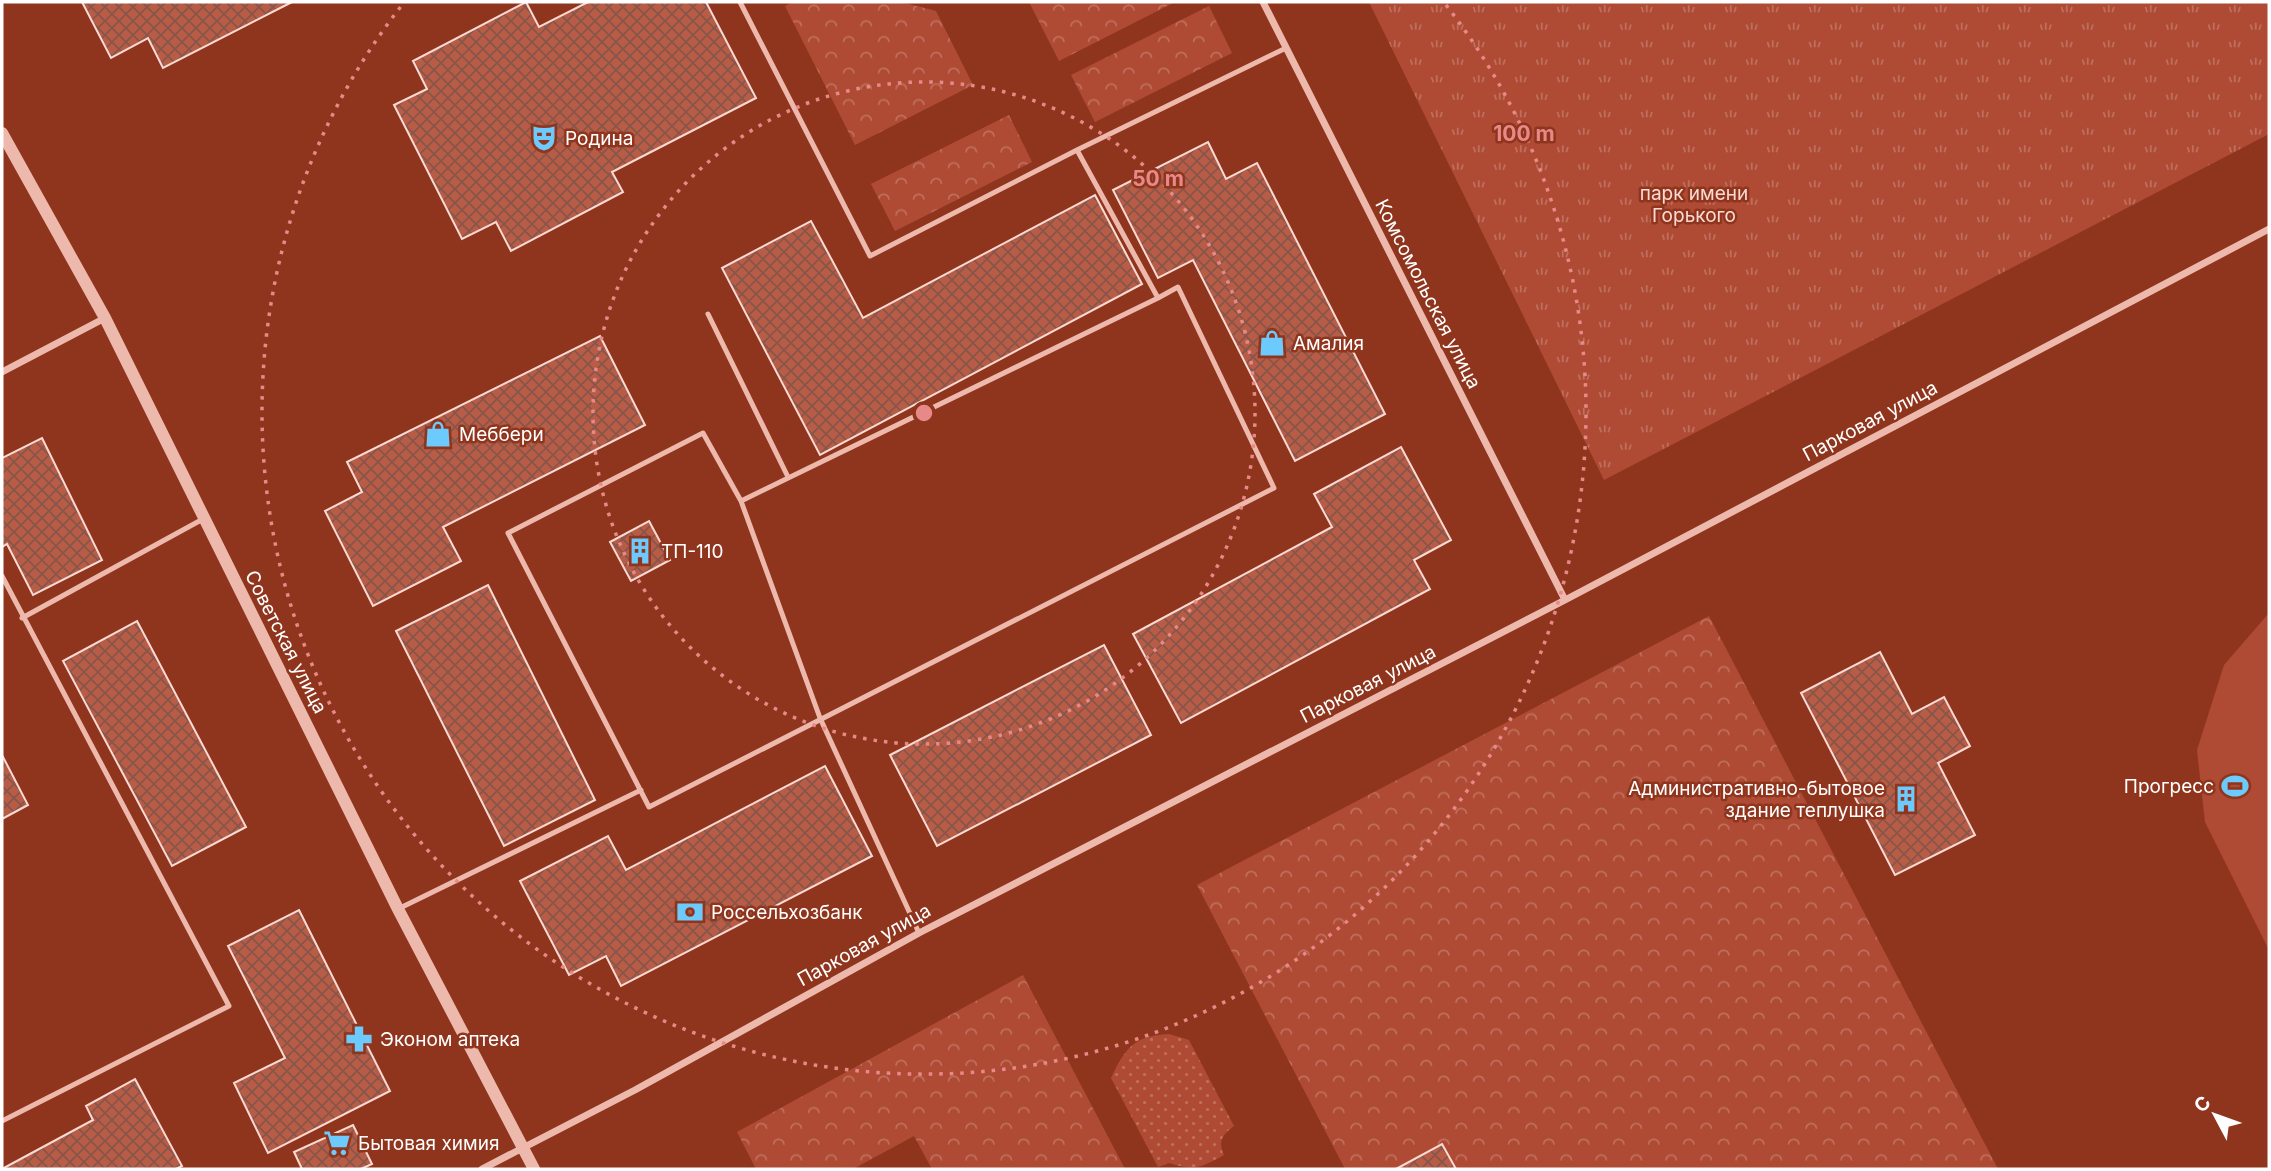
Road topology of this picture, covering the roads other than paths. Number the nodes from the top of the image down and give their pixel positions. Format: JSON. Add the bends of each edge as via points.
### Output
{"nodes":[{"id":1,"x":740,"y":2,"type":"edge"},
{"id":2,"x":1263,"y":2,"type":"edge"},
{"id":3,"x":1286,"y":48,"type":"junction"},
{"id":4,"x":2,"y":132,"type":"edge"},
{"id":5,"x":1077,"y":150,"type":"junction"},
{"id":6,"x":2269,"y":229,"type":"edge"},
{"id":7,"x":1158,"y":298,"type":"junction"},
{"id":8,"x":708,"y":314,"type":"dead end"},
{"id":9,"x":105,"y":318,"type":"junction"},
{"id":10,"x":2,"y":372,"type":"edge"},
{"id":11,"x":788,"y":477,"type":"junction"},
{"id":12,"x":741,"y":501,"type":"junction"},
{"id":13,"x":203,"y":519,"type":"junction"},
{"id":14,"x":2,"y":576,"type":"edge"},
{"id":15,"x":1565,"y":600,"type":"junction"},
{"id":16,"x":22,"y":618,"type":"junction"},
{"id":17,"x":820,"y":718,"type":"junction"},
{"id":18,"x":641,"y":790,"type":"junction"},
{"id":19,"x":398,"y":909,"type":"junction"},
{"id":20,"x":919,"y":933,"type":"junction"},
{"id":21,"x":2,"y":1121,"type":"edge"},
{"id":22,"x":522,"y":1148,"type":"junction"},
{"id":23,"x":482,"y":1169,"type":"edge"},
{"id":24,"x":534,"y":1169,"type":"edge"}],
"edges":[{"from":1,"to":5,"type":"lane","via":[[870,256]]},
{"from":2,"to":3,"type":"street","name":"Комсомольская улица"},
{"from":3,"to":5,"type":"lane"},
{"from":3,"to":15,"type":"street","name":"Комсомольская улица"},
{"from":4,"to":9,"type":"street","name":"Советская улица"},
{"from":5,"to":7,"type":"lane"},
{"from":6,"to":15,"type":"street","name":"Парковая улица"},
{"from":7,"to":11,"type":"lane"},
{"from":7,"to":17,"type":"lane","via":[[1178,287],[1274,488]]},
{"from":8,"to":11,"type":"lane"},
{"from":9,"to":10,"type":"street"},
{"from":9,"to":13,"type":"street","name":"Советская улица"},
{"from":11,"to":12,"type":"lane"},
{"from":12,"to":17,"type":"lane"},
{"from":12,"to":18,"type":"lane","via":[[704,433],[508,533]]},
{"from":13,"to":16,"type":"lane"},
{"from":13,"to":19,"type":"street","name":"Советская улица"},
{"from":14,"to":16,"type":"lane"},
{"from":15,"to":20,"type":"street","name":"Парковая улица"},
{"from":16,"to":21,"type":"lane","via":[[229,1006]]},
{"from":17,"to":18,"type":"lane","via":[[649,807]]},
{"from":17,"to":20,"type":"lane"},
{"from":18,"to":19,"type":"lane"},
{"from":19,"to":22,"type":"street","name":"Советская улица"},
{"from":20,"to":22,"type":"street","name":"Парковая улица"},
{"from":22,"to":23,"type":"street","name":"Парковая улица"},
{"from":22,"to":24,"type":"street","name":"Советская улица"}]}
